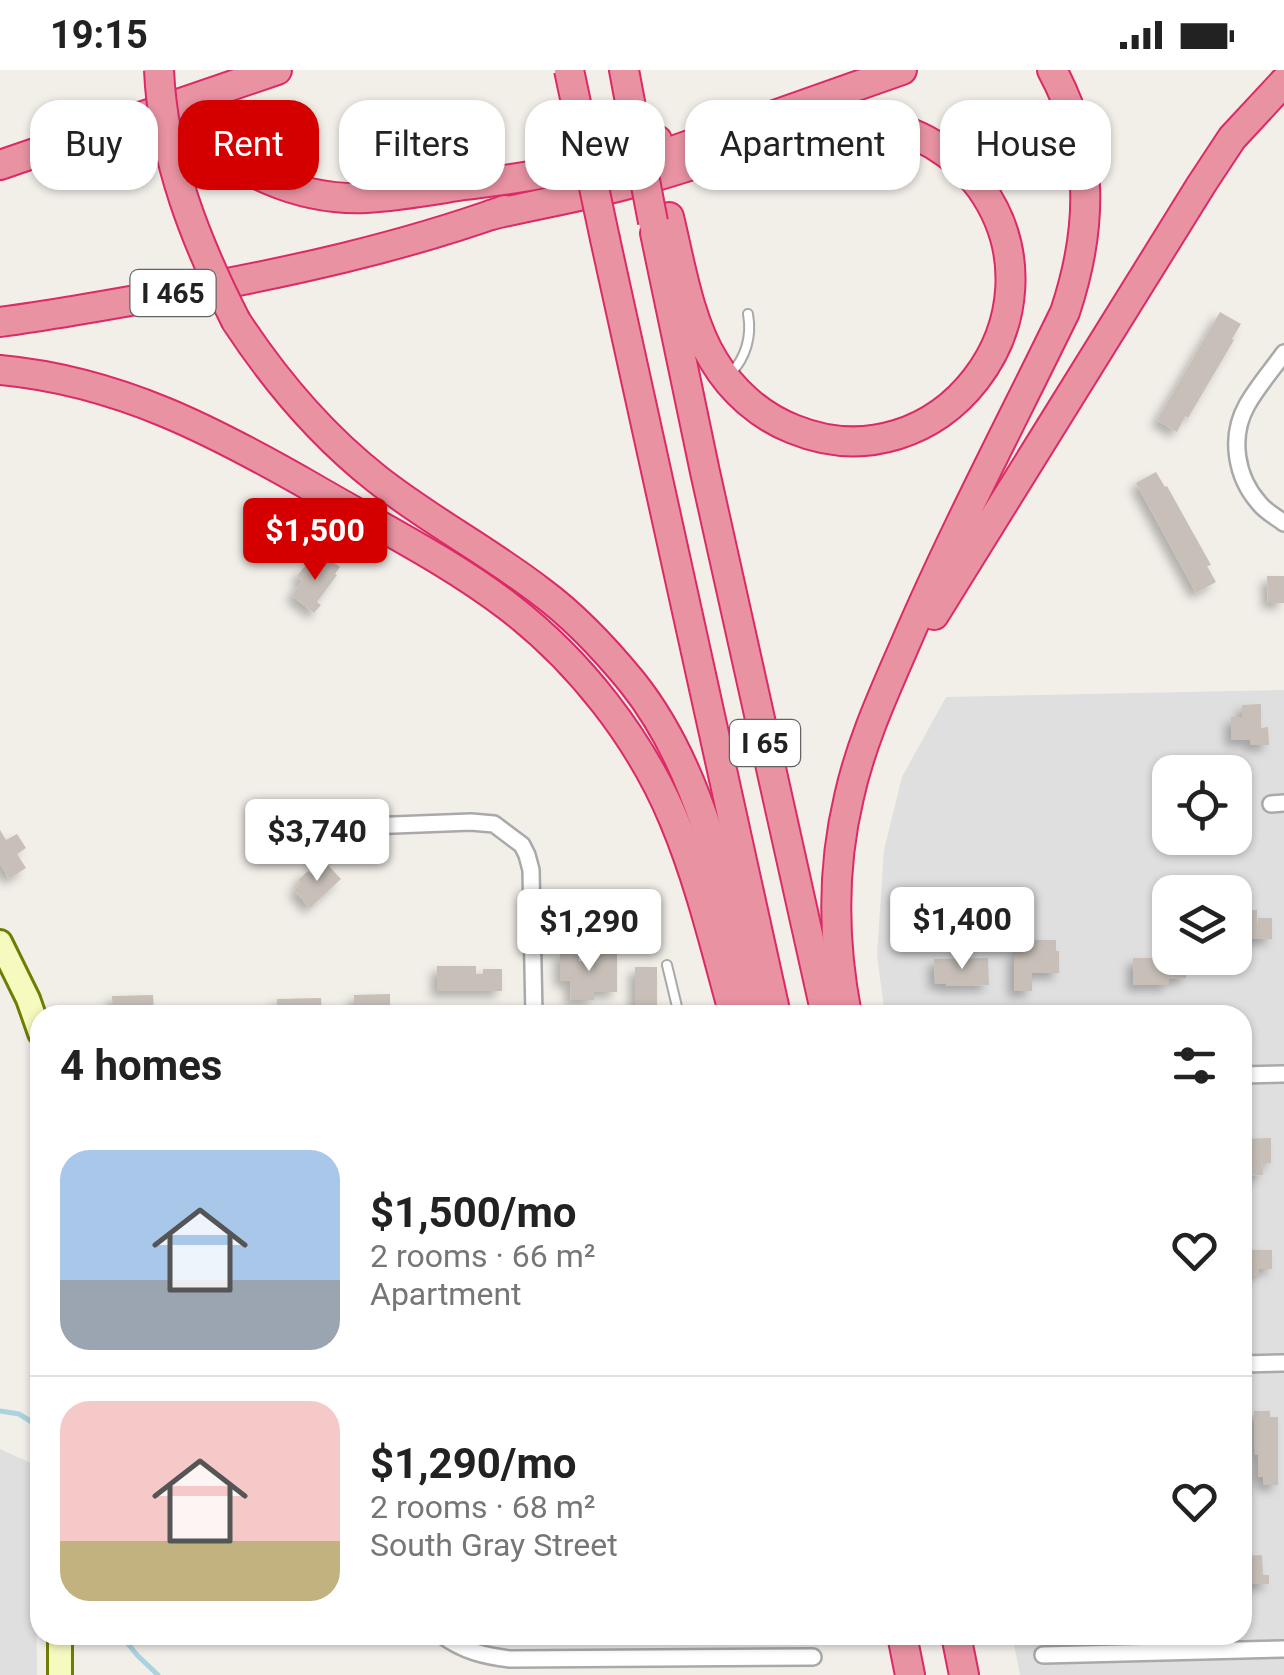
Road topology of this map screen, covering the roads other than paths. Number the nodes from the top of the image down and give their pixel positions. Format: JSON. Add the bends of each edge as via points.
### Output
{"nodes":[{"id":1,"x":569,"y":70,"type":"edge"},
{"id":2,"x":624,"y":70,"type":"edge"},
{"id":3,"x":902,"y":70,"type":"edge"},
{"id":4,"x":1052,"y":70,"type":"edge"},
{"id":5,"x":274,"y":72,"type":"edge"},
{"id":6,"x":152,"y":75,"type":"edge"},
{"id":7,"x":866,"y":82,"type":"junction"},
{"id":8,"x":1284,"y":82,"type":"edge"},
{"id":9,"x":0,"y":165,"type":"edge"},
{"id":10,"x":491,"y":215,"type":"junction"},
{"id":11,"x":661,"y":219,"type":"junction"},
{"id":12,"x":748,"y":314,"type":"dead end"},
{"id":13,"x":0,"y":322,"type":"edge"},
{"id":14,"x":1284,"y":353,"type":"edge"},
{"id":15,"x":0,"y":370,"type":"edge"},
{"id":16,"x":726,"y":378,"type":"junction"},
{"id":17,"x":1278,"y":519,"type":"edge"},
{"id":18,"x":874,"y":715,"type":"junction"},
{"id":19,"x":368,"y":826,"type":"dead end"},
{"id":20,"x":0,"y":942,"type":"edge"},
{"id":21,"x":667,"y":965,"type":"dead end"},
{"id":22,"x":534,"y":1005,"type":"edge"},
{"id":23,"x":677,"y":1005,"type":"edge"},
{"id":24,"x":731,"y":1005,"type":"edge"},
{"id":25,"x":751,"y":1005,"type":"edge"},
{"id":26,"x":774,"y":1005,"type":"edge"},
{"id":27,"x":824,"y":1005,"type":"edge"},
{"id":28,"x":846,"y":1005,"type":"edge"},
{"id":29,"x":30,"y":1006,"type":"edge"},
{"id":30,"x":1284,"y":1074,"type":"edge"},
{"id":31,"x":1252,"y":1075,"type":"edge"},
{"id":32,"x":1284,"y":1363,"type":"edge"},
{"id":33,"x":1252,"y":1364,"type":"edge"},
{"id":34,"x":60,"y":1645,"type":"edge"},
{"id":35,"x":457,"y":1645,"type":"edge"},
{"id":36,"x":904,"y":1645,"type":"edge"},
{"id":37,"x":958,"y":1645,"type":"edge"},
{"id":38,"x":1284,"y":1650,"type":"edge"},
{"id":39,"x":1042,"y":1655,"type":"dead end"},
{"id":40,"x":813,"y":1656,"type":"dead end"},
{"id":41,"x":60,"y":1675,"type":"edge"},
{"id":42,"x":910,"y":1675,"type":"edge"},
{"id":43,"x":964,"y":1675,"type":"edge"}],
"edges":[{"from":1,"to":26,"type":"highway","number":"I 65","bridge":true},
{"from":2,"to":11,"type":"highway","number":"I 65","bridge":true,"via":[[644,174]]},
{"from":3,"to":7,"type":"highway","number":"I 465"},
{"from":4,"to":18,"type":"highway","via":[[1085,166],[1074,283]]},
{"from":5,"to":9,"type":"highway"},
{"from":6,"to":7,"type":"highway","bridge":true,"via":[[187,126],[230,160],[326,196],[368,198],[551,172]]},
{"from":6,"to":25,"type":"highway","bridge":true,"via":[[202,252],[270,371],[323,432],[396,494],[543,592],[633,683],[654,714],[708,836]]},
{"from":7,"to":10,"type":"highway","number":"I 465"},
{"from":8,"to":18,"type":"highway","via":[[1200,185]]},
{"from":10,"to":13,"type":"highway","number":"I 465","via":[[295,270]]},
{"from":10,"to":16,"type":"highway","via":[[630,184],[841,123],[920,137],[970,174],[1002,230],[1010,289],[993,352],[950,407],[889,438],[834,440],[782,425]]},
{"from":11,"to":16,"type":"highway","via":[[707,349]]},
{"from":11,"to":27,"type":"highway","number":"I 65","via":[[705,472]]},
{"from":12,"to":16,"type":"lane","via":[[749,340]]},
{"from":14,"to":17,"type":"street","via":[[1245,408],[1237,437],[1242,474],[1256,500]]},
{"from":15,"to":24,"type":"highway","via":[[67,380],[185,419],[450,567],[526,620],[599,697],[661,794],[694,875]]},
{"from":18,"to":28,"type":"highway","via":[[848,797],[840,854],[837,940]]},
{"from":19,"to":22,"type":"street","via":[[494,824],[522,845],[531,870]]},
{"from":20,"to":29,"type":"main road"},
{"from":21,"to":23,"type":"lane"},
{"from":30,"to":31,"type":"street"},
{"from":32,"to":33,"type":"street"},
{"from":34,"to":41,"type":"main road"},
{"from":35,"to":40,"type":"street","via":[[510,1660]]},
{"from":36,"to":42,"type":"highway"},
{"from":37,"to":43,"type":"highway"},
{"from":38,"to":39,"type":"street"}]}
